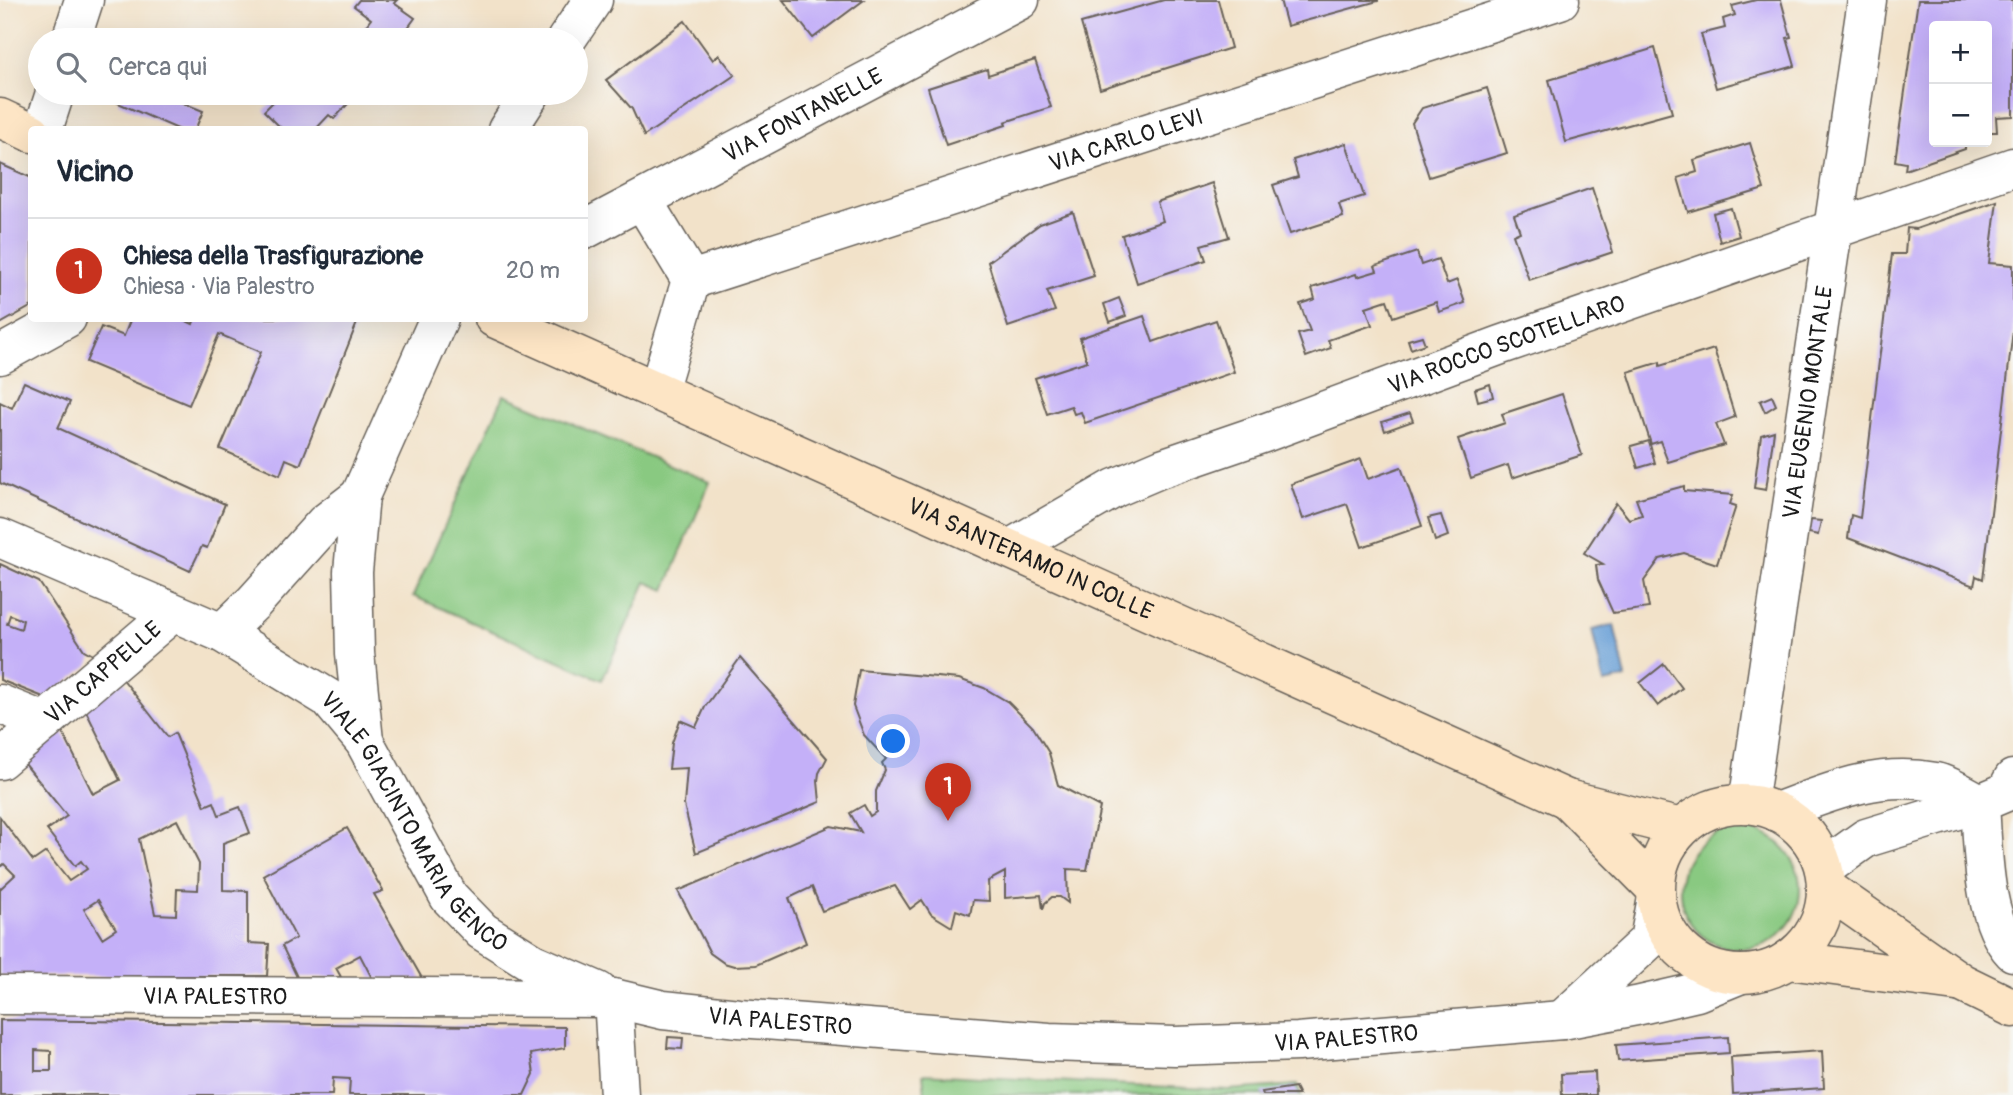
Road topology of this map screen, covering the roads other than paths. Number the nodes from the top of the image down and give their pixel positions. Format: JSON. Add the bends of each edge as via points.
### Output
{"nodes":[{"id":1,"x":84,"y":0,"type":"edge"},
{"id":2,"x":593,"y":0,"type":"edge"},
{"id":3,"x":1020,"y":0,"type":"edge"},
{"id":4,"x":1560,"y":0,"type":"edge"},
{"id":5,"x":1867,"y":0,"type":"edge"},
{"id":6,"x":75,"y":28,"type":"edge"},
{"id":7,"x":574,"y":28,"type":"edge"},
{"id":8,"x":51,"y":105,"type":"edge"},
{"id":9,"x":523,"y":105,"type":"edge"},
{"id":10,"x":0,"y":118,"type":"edge"},
{"id":11,"x":44,"y":126,"type":"edge"},
{"id":12,"x":510,"y":126,"type":"edge"},
{"id":13,"x":28,"y":130,"type":"edge"},
{"id":14,"x":2013,"y":167,"type":"edge"},
{"id":15,"x":643,"y":201,"type":"junction"},
{"id":16,"x":588,"y":228,"type":"edge"},
{"id":17,"x":1833,"y":228,"type":"junction"},
{"id":18,"x":691,"y":281,"type":"junction"},
{"id":19,"x":60,"y":322,"type":"edge"},
{"id":20,"x":437,"y":322,"type":"edge"},
{"id":21,"x":503,"y":322,"type":"edge"},
{"id":22,"x":0,"y":355,"type":"edge"},
{"id":23,"x":658,"y":391,"type":"junction"},
{"id":24,"x":360,"y":496,"type":"junction"},
{"id":25,"x":0,"y":538,"type":"edge"},
{"id":26,"x":1011,"y":548,"type":"junction"},
{"id":27,"x":172,"y":613,"type":"junction"},
{"id":28,"x":222,"y":633,"type":"junction"},
{"id":29,"x":0,"y":704,"type":"edge"},
{"id":30,"x":45,"y":722,"type":"junction"},
{"id":31,"x":364,"y":741,"type":"junction"},
{"id":32,"x":0,"y":760,"type":"edge"},
{"id":33,"x":2013,"y":779,"type":"edge"},
{"id":34,"x":1567,"y":799,"type":"junction"},
{"id":35,"x":1980,"y":803,"type":"junction"},
{"id":36,"x":1762,"y":808,"type":"junction"},
{"id":37,"x":1681,"y":828,"type":"junction"},
{"id":38,"x":1825,"y":878,"type":"junction"},
{"id":39,"x":1656,"y":896,"type":"junction"},
{"id":40,"x":2013,"y":953,"type":"edge"},
{"id":41,"x":1788,"y":960,"type":"junction"},
{"id":42,"x":1741,"y":974,"type":"junction"},
{"id":43,"x":1962,"y":983,"type":"junction"},
{"id":44,"x":0,"y":995,"type":"edge"},
{"id":45,"x":613,"y":998,"type":"junction"},
{"id":46,"x":2013,"y":1008,"type":"edge"},
{"id":47,"x":1562,"y":1020,"type":"junction"},
{"id":48,"x":619,"y":1095,"type":"edge"}],
"edges":[{"from":1,"to":6,"type":"street"},
{"from":2,"to":7,"type":"street"},
{"from":3,"to":15,"type":"street","name":"VIA FONTANELLE"},
{"from":4,"to":18,"type":"street","name":"VIA CARLO LEVI"},
{"from":5,"to":17,"type":"street","name":"VIA EUGENIO MONTALE"},
{"from":8,"to":11,"type":"street"},
{"from":9,"to":12,"type":"street"},
{"from":10,"to":13,"type":"main road"},
{"from":14,"to":17,"type":"street","name":"VIA ROCCO SCOTELLARO"},
{"from":15,"to":16,"type":"street","name":"VIA FONTANELLE"},
{"from":15,"to":18,"type":"street"},
{"from":17,"to":26,"type":"street","name":"VIA ROCCO SCOTELLARO","via":[[1162,468],[1115,488]]},
{"from":17,"to":36,"type":"street","name":"VIA EUGENIO MONTALE"},
{"from":18,"to":23,"type":"street"},
{"from":19,"to":22,"type":"street"},
{"from":20,"to":24,"type":"street"},
{"from":21,"to":23,"type":"main road","name":"VIA SANTERAMO IN COLLE"},
{"from":23,"to":26,"type":"main road","name":"VIA SANTERAMO IN COLLE"},
{"from":24,"to":28,"type":"street","via":[[325,523]]},
{"from":24,"to":31,"type":"street","via":[[353,572]]},
{"from":25,"to":27,"type":"street","name":"VIALE GIACINTO MARIA GENCO"},
{"from":26,"to":34,"type":"main road","name":"VIA SANTERAMO IN COLLE"},
{"from":27,"to":28,"type":"street","name":"VIALE GIACINTO MARIA GENCO"},
{"from":27,"to":30,"type":"street","name":"VIA CAPPELLE"},
{"from":28,"to":31,"type":"street","name":"VIALE GIACINTO MARIA GENCO","via":[[328,698]]},
{"from":29,"to":30,"type":"street"},
{"from":30,"to":32,"type":"street","name":"VIA CAPPELLE"},
{"from":31,"to":45,"type":"street","name":"VIALE GIACINTO MARIA GENCO","via":[[449,897],[482,931],[533,963]]},
{"from":33,"to":35,"type":"street","via":[[2006,792]]},
{"from":34,"to":37,"type":"main road"},
{"from":34,"to":39,"type":"main road"},
{"from":35,"to":36,"type":"street","via":[[1937,783],[1867,781]]},
{"from":35,"to":38,"type":"street","via":[[1866,838]]},
{"from":35,"to":40,"type":"street","via":[[1989,895],[2002,941]]},
{"from":36,"to":37,"type":"main road","via":[[1723,806],[1700,814]]},
{"from":36,"to":38,"type":"main road","via":[[1798,826],[1814,845]]},
{"from":37,"to":39,"type":"main road","via":[[1658,866]]},
{"from":38,"to":41,"type":"main road","via":[[1822,916],[1808,941]]},
{"from":38,"to":43,"type":"main road"},
{"from":39,"to":42,"type":"main road","via":[[1664,926],[1677,946],[1717,971]]},
{"from":39,"to":47,"type":"street","via":[[1648,940]]},
{"from":41,"to":42,"type":"main road","via":[[1766,971]]},
{"from":41,"to":43,"type":"main road"},
{"from":42,"to":47,"type":"street","name":"VIA PALESTRO","via":[[1697,992]]},
{"from":43,"to":46,"type":"main road"},
{"from":44,"to":45,"type":"street","name":"VIA PALESTRO"},
{"from":45,"to":47,"type":"street","name":"VIA PALESTRO","via":[[663,1010],[739,1018],[1049,1042],[1174,1046],[1297,1042]]},
{"from":45,"to":48,"type":"street"}]}
